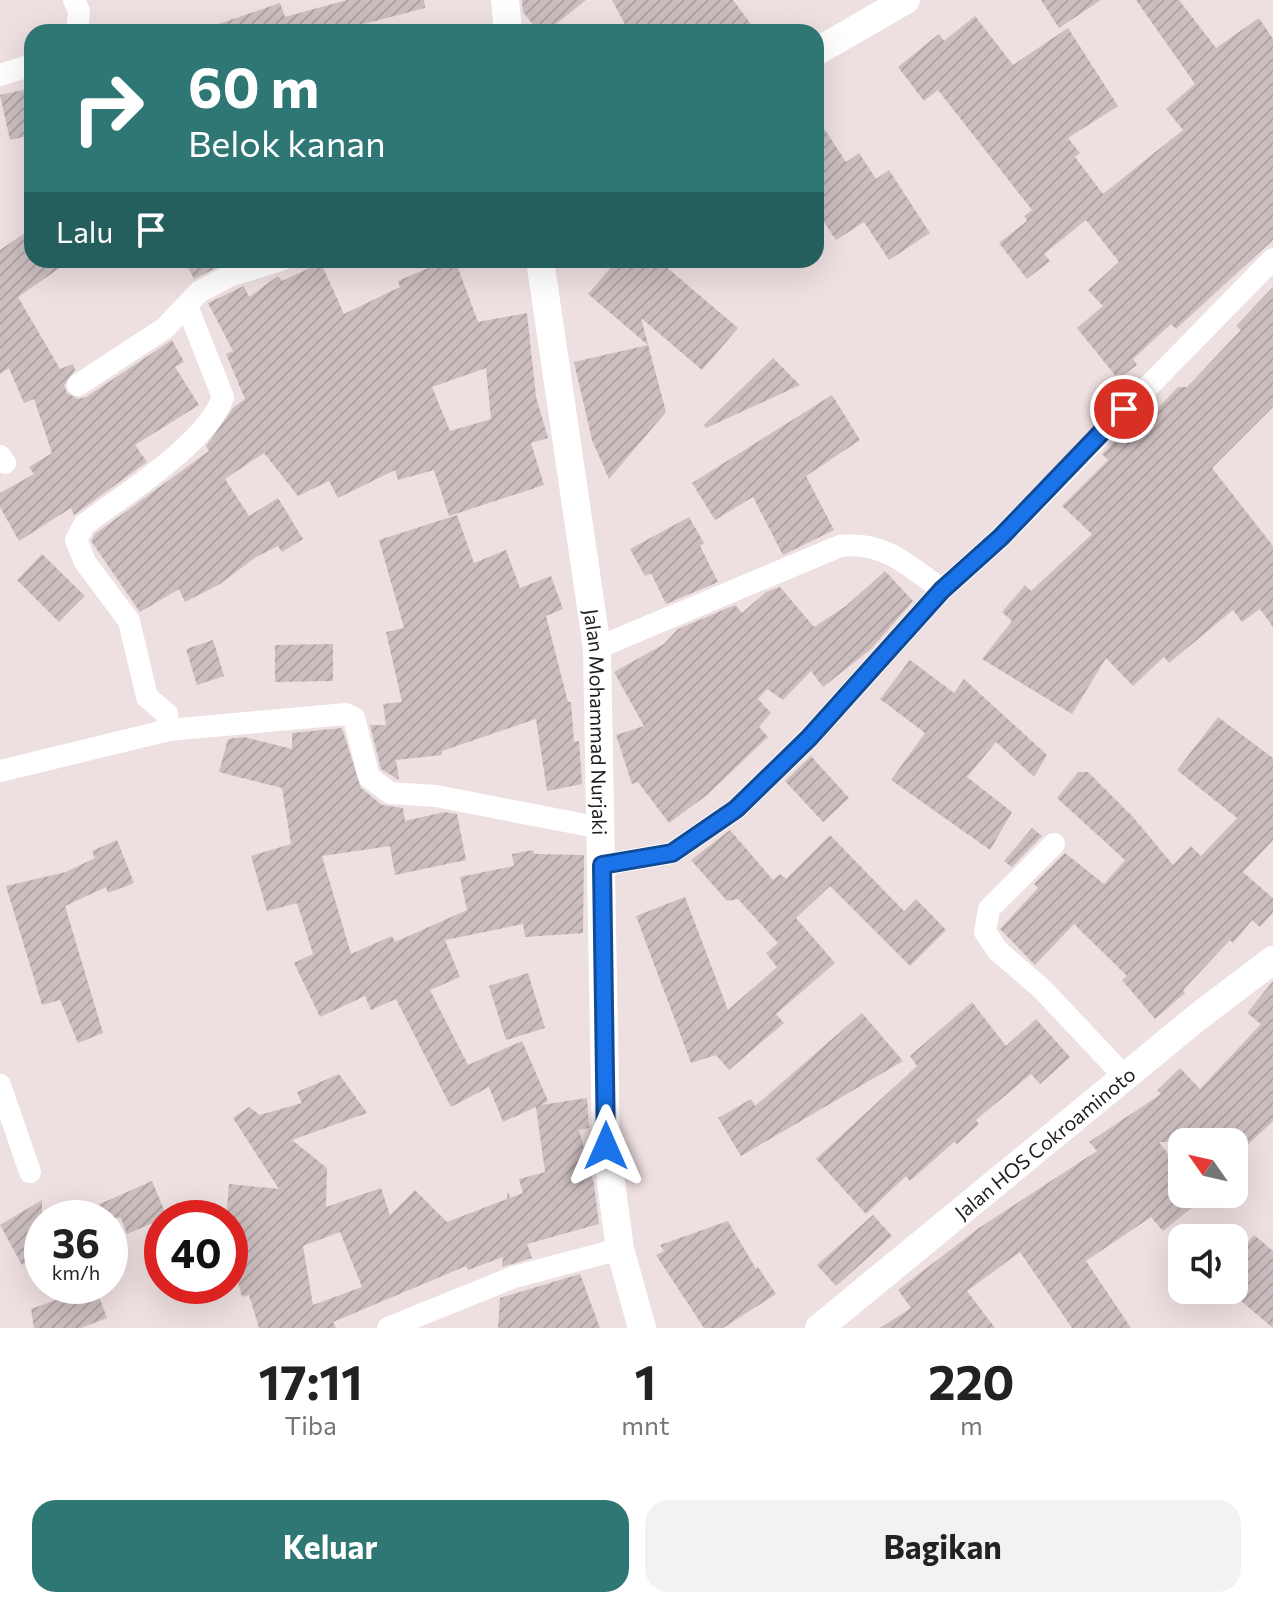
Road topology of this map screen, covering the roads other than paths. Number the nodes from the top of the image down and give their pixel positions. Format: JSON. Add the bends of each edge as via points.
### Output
{"nodes":[{"id":1,"x":74,"y":0,"type":"edge"},
{"id":2,"x":505,"y":0,"type":"edge"},
{"id":3,"x":906,"y":0,"type":"edge"},
{"id":4,"x":78,"y":24,"type":"edge"},
{"id":5,"x":507,"y":24,"type":"edge"},
{"id":6,"x":824,"y":47,"type":"edge"},
{"id":7,"x":24,"y":68,"type":"edge"},
{"id":8,"x":0,"y":75,"type":"edge"},
{"id":9,"x":1273,"y":259,"type":"edge"},
{"id":10,"x":255,"y":268,"type":"edge"},
{"id":11,"x":541,"y":268,"type":"edge"},
{"id":12,"x":187,"y":306,"type":"junction"},
{"id":13,"x":78,"y":385,"type":"dead end"},
{"id":14,"x":942,"y":590,"type":"junction"},
{"id":15,"x":597,"y":648,"type":"junction"},
{"id":16,"x":169,"y":724,"type":"junction"},
{"id":17,"x":0,"y":771,"type":"edge"},
{"id":18,"x":601,"y":828,"type":"junction"},
{"id":19,"x":1054,"y":844,"type":"dead end"},
{"id":20,"x":602,"y":865,"type":"junction"},
{"id":21,"x":1273,"y":960,"type":"edge"},
{"id":22,"x":1125,"y":1077,"type":"junction"},
{"id":23,"x":0,"y":1085,"type":"edge"},
{"id":24,"x":30,"y":1172,"type":"dead end"},
{"id":25,"x":620,"y":1249,"type":"junction"},
{"id":26,"x":388,"y":1328,"type":"edge"},
{"id":27,"x":642,"y":1328,"type":"edge"},
{"id":28,"x":819,"y":1328,"type":"edge"}],
"edges":[{"from":1,"to":4,"type":"street"},
{"from":2,"to":5,"type":"street"},
{"from":3,"to":6,"type":"street"},
{"from":7,"to":8,"type":"street"},
{"from":9,"to":14,"type":"street","via":[[1001,537]]},
{"from":10,"to":12,"type":"street","via":[[199,292]]},
{"from":11,"to":15,"type":"street","name":"Jalan Mohammad Nurjaki"},
{"from":12,"to":13,"type":"street","via":[[165,328]]},
{"from":12,"to":16,"type":"street","via":[[223,397],[221,405],[205,431],[84,525],[76,540],[85,562],[129,621],[147,697]]},
{"from":14,"to":15,"type":"street","via":[[872,545],[840,546]]},
{"from":14,"to":20,"type":"street","via":[[809,738],[736,809],[672,853]]},
{"from":15,"to":18,"type":"street","name":"Jalan Mohammad Nurjaki"},
{"from":16,"to":17,"type":"street"},
{"from":16,"to":18,"type":"street","via":[[346,714],[354,718],[369,777],[390,793],[436,796]]},
{"from":18,"to":20,"type":"street","name":"Jalan Mohammad Nurjaki"},
{"from":19,"to":22,"type":"street","via":[[989,909],[985,932]]},
{"from":20,"to":25,"type":"street","name":"Jalan Mohammad Nurjaki","via":[[606,1146]]},
{"from":21,"to":22,"type":"street","name":"Jalan HOS Cokroaminoto"},
{"from":22,"to":28,"type":"street","name":"Jalan HOS Cokroaminoto"},
{"from":23,"to":24,"type":"street"},
{"from":25,"to":26,"type":"street","via":[[514,1277]]},
{"from":25,"to":27,"type":"street","name":"Jalan Mohammad Nurjaki"}]}
